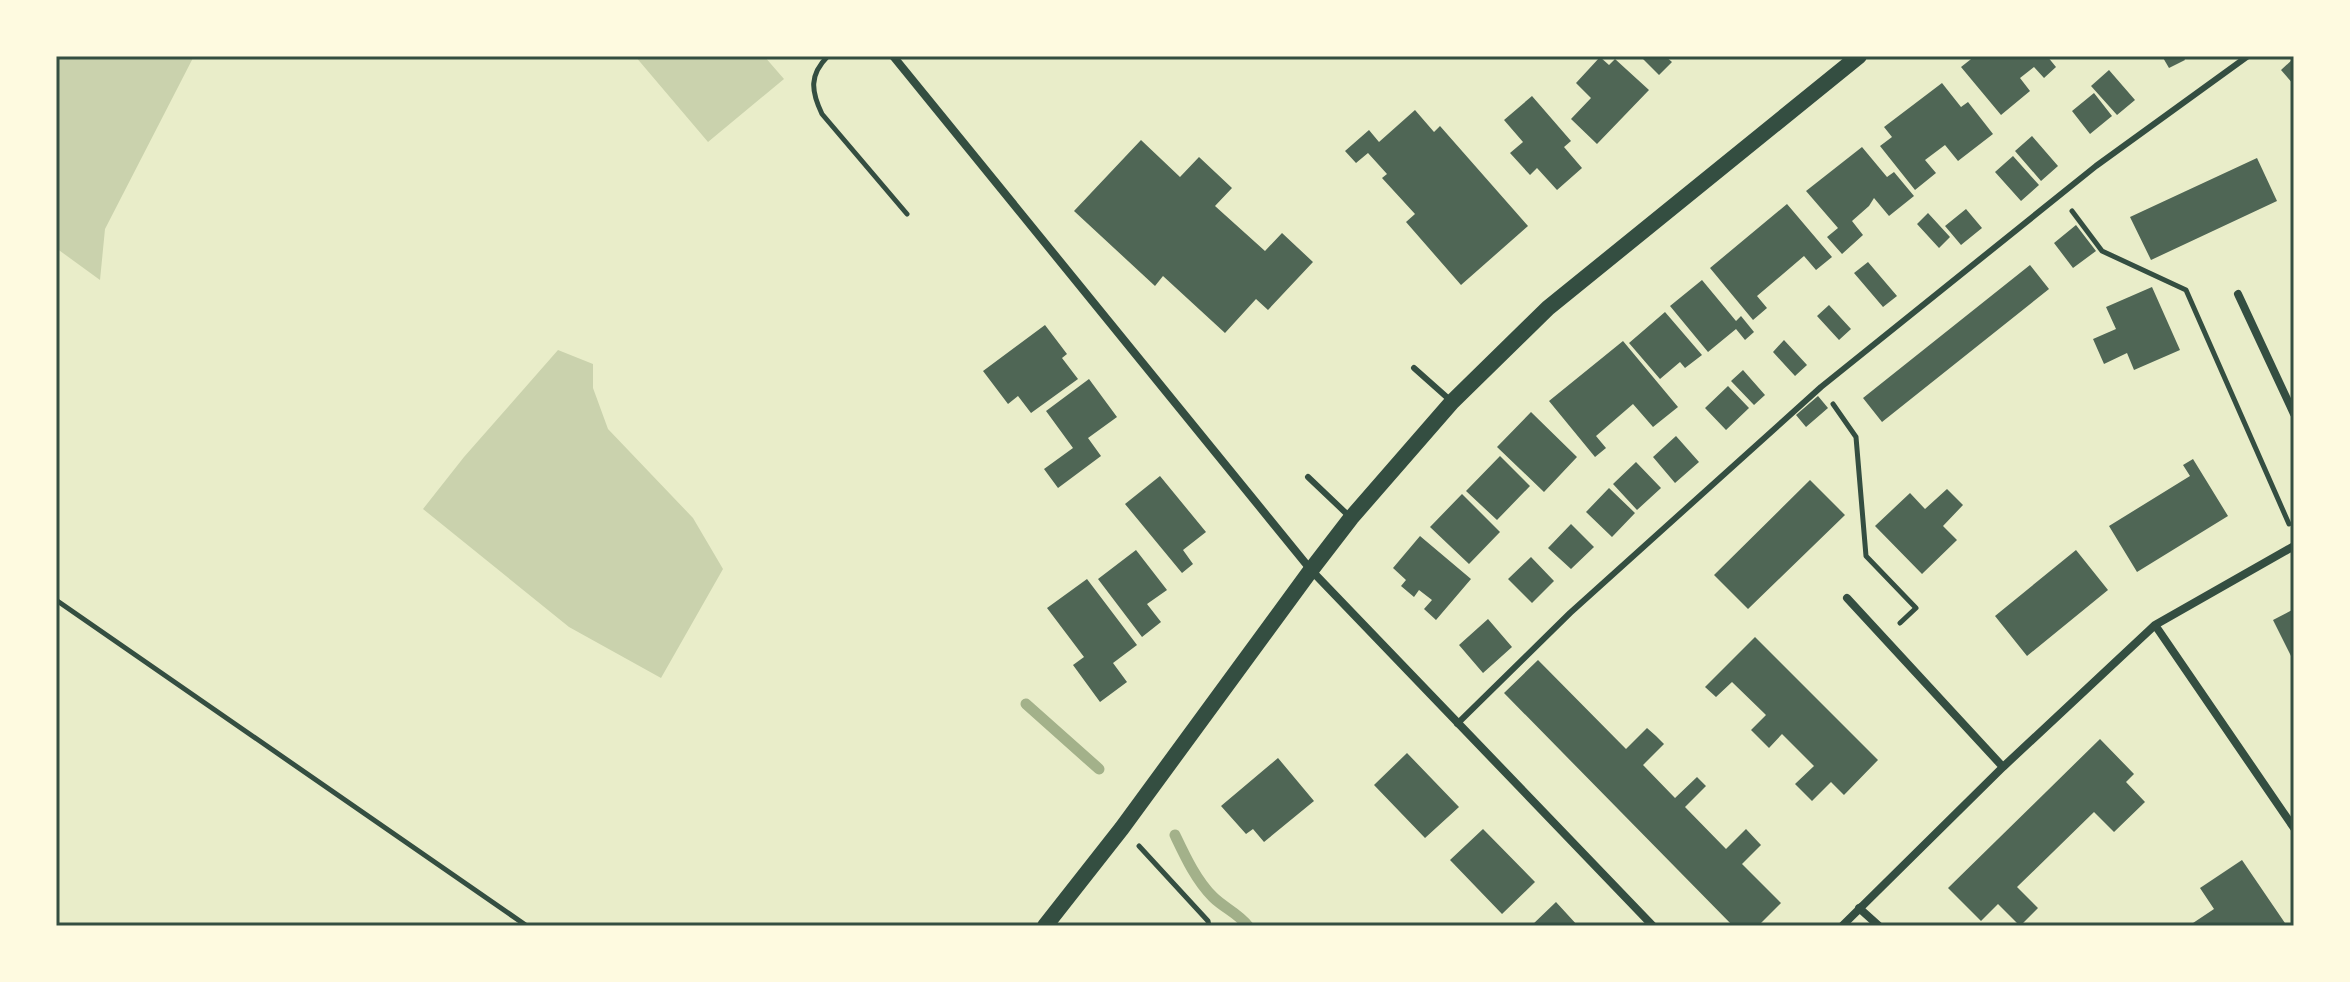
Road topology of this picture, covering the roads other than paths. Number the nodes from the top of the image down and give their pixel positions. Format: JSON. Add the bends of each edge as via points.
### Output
{"nodes":[{"id":1,"x":893,"y":56,"type":"edge"},
{"id":2,"x":1859,"y":56,"type":"edge"},
{"id":3,"x":2248,"y":56,"type":"edge"},
{"id":4,"x":2238,"y":294,"type":"dead end"},
{"id":5,"x":1414,"y":368,"type":"dead end"},
{"id":6,"x":1452,"y":402,"type":"junction"},
{"id":7,"x":2294,"y":414,"type":"edge"},
{"id":8,"x":1308,"y":477,"type":"dead end"},
{"id":9,"x":1351,"y":518,"type":"junction"},
{"id":10,"x":2294,"y":546,"type":"edge"},
{"id":11,"x":1311,"y":570,"type":"junction"},
{"id":12,"x":1847,"y":598,"type":"dead end"},
{"id":13,"x":2155,"y":625,"type":"junction"},
{"id":14,"x":1457,"y":724,"type":"junction"},
{"id":15,"x":2003,"y":767,"type":"junction"},
{"id":16,"x":2294,"y":828,"type":"edge"},
{"id":17,"x":1859,"y":908,"type":"junction"},
{"id":18,"x":1045,"y":926,"type":"edge"},
{"id":19,"x":1653,"y":926,"type":"edge"},
{"id":20,"x":1842,"y":926,"type":"edge"},
{"id":21,"x":1879,"y":926,"type":"edge"}],
"edges":[{"from":1,"to":11,"type":"street"},
{"from":2,"to":6,"type":"main road","via":[[1548,308]]},
{"from":3,"to":14,"type":"lane","via":[[2059,195],[1821,387],[1570,613]]},
{"from":4,"to":7,"type":"street"},
{"from":5,"to":6,"type":"lane"},
{"from":6,"to":9,"type":"main road"},
{"from":8,"to":9,"type":"lane"},
{"from":9,"to":11,"type":"main road"},
{"from":10,"to":13,"type":"street"},
{"from":11,"to":14,"type":"street"},
{"from":11,"to":18,"type":"main road"},
{"from":12,"to":15,"type":"street"},
{"from":13,"to":15,"type":"street"},
{"from":13,"to":16,"type":"street"},
{"from":14,"to":19,"type":"street"},
{"from":15,"to":17,"type":"street"},
{"from":17,"to":20,"type":"street"},
{"from":17,"to":21,"type":"street"}]}
